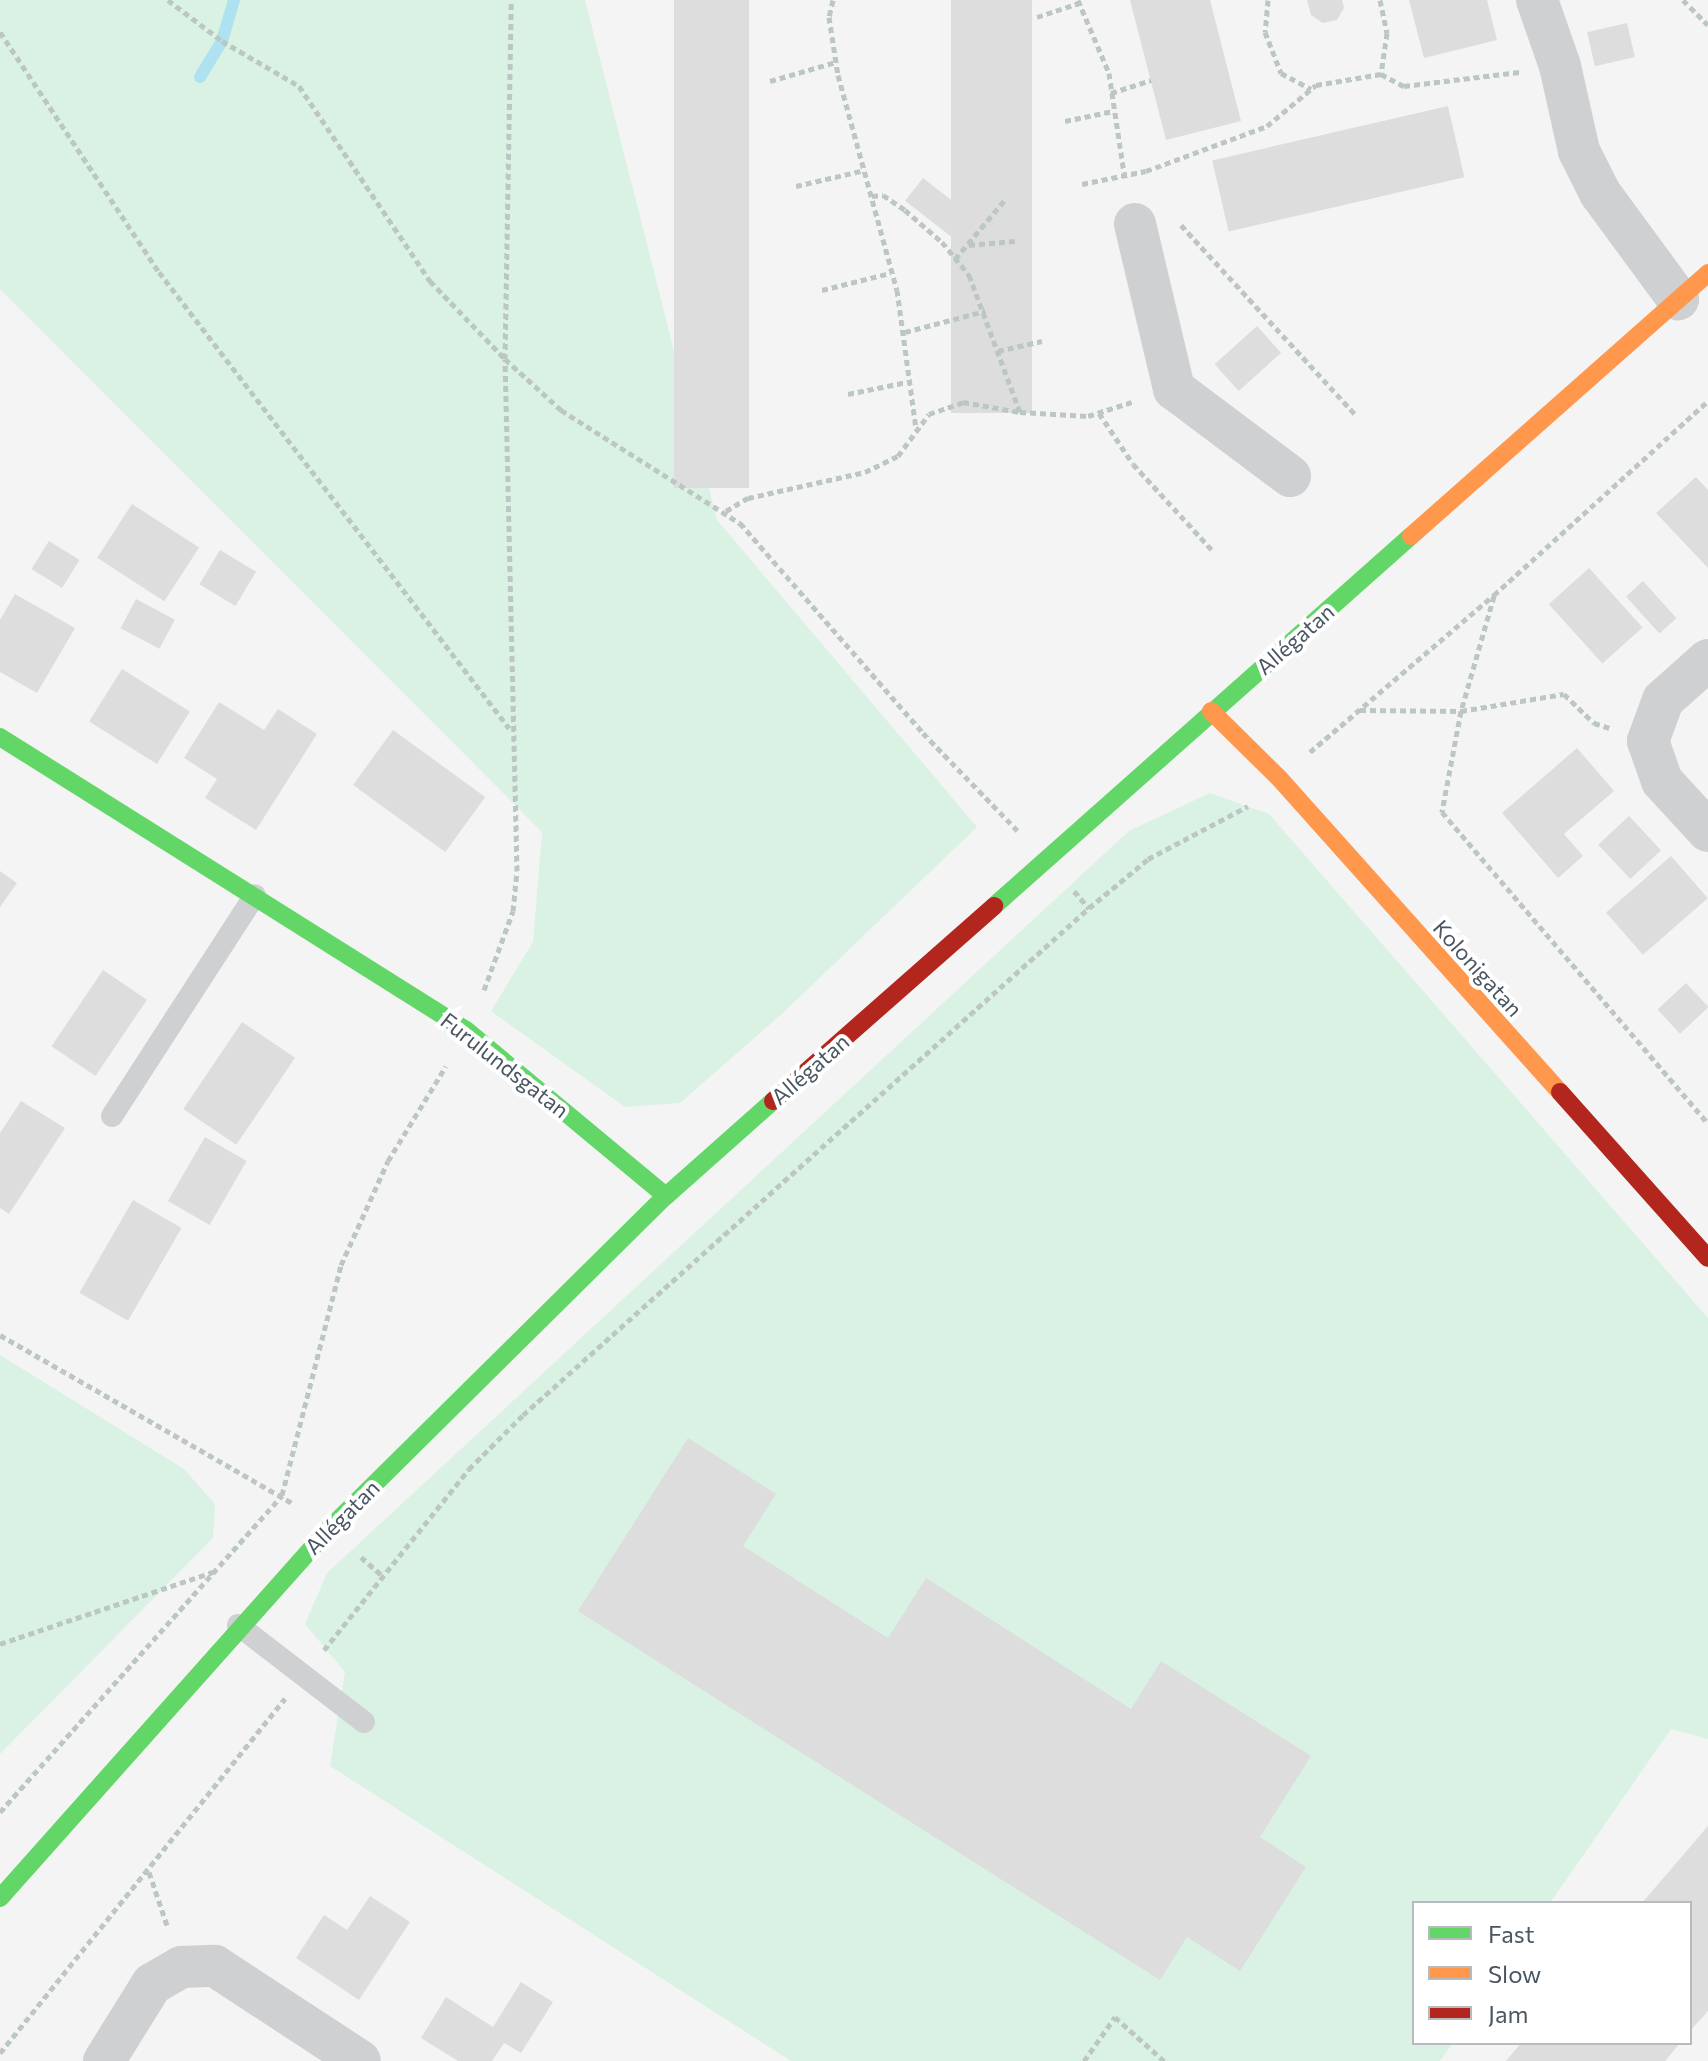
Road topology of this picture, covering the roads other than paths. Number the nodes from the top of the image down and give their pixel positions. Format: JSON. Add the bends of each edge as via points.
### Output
{"nodes":[{"id":1,"x":1537,"y":0,"type":"edge"},
{"id":2,"x":1145,"y":212,"type":"road end"},
{"id":3,"x":1693,"y":286,"type":"edge"},
{"id":4,"x":1290,"y":476,"type":"dead end"},
{"id":5,"x":1708,"y":660,"type":"edge"},
{"id":6,"x":1211,"y":711,"type":"junction"},
{"id":7,"x":0,"y":737,"type":"edge"},
{"id":8,"x":1708,"y":831,"type":"edge"},
{"id":9,"x":255,"y":895,"type":"junction"},
{"id":10,"x":112,"y":1116,"type":"dead end"},
{"id":11,"x":666,"y":1196,"type":"junction"},
{"id":12,"x":1708,"y":1258,"type":"edge"},
{"id":13,"x":238,"y":1625,"type":"junction"},
{"id":14,"x":364,"y":1722,"type":"dead end"},
{"id":15,"x":0,"y":1898,"type":"edge"},
{"id":16,"x":104,"y":2061,"type":"edge"},
{"id":17,"x":360,"y":2061,"type":"edge"}],
"edges":[{"from":1,"to":3,"type":"street","name":"Allégatan","via":[[1560,66],[1579,151],[1600,193]]},
{"from":2,"to":4,"type":"street","via":[[1174,389]]},
{"from":3,"to":6,"type":"street","name":"Allégatan"},
{"from":5,"to":8,"type":"street","via":[[1663,700],[1648,741],[1662,781]]},
{"from":6,"to":11,"type":"street","name":"Allégatan"},
{"from":6,"to":12,"type":"street","name":"Kolonigatan","via":[[1279,778]]},
{"from":7,"to":9,"type":"street","name":"Furulundsgatan"},
{"from":9,"to":10,"type":"lane"},
{"from":9,"to":11,"type":"street","name":"Furulundsgatan","via":[[466,1030]]},
{"from":11,"to":13,"type":"street","name":"Allégatan"},
{"from":13,"to":14,"type":"lane"},
{"from":13,"to":15,"type":"street","name":"Allégatan"},
{"from":16,"to":17,"type":"street","via":[[152,1984],[181,1967],[215,1966]]}]}
